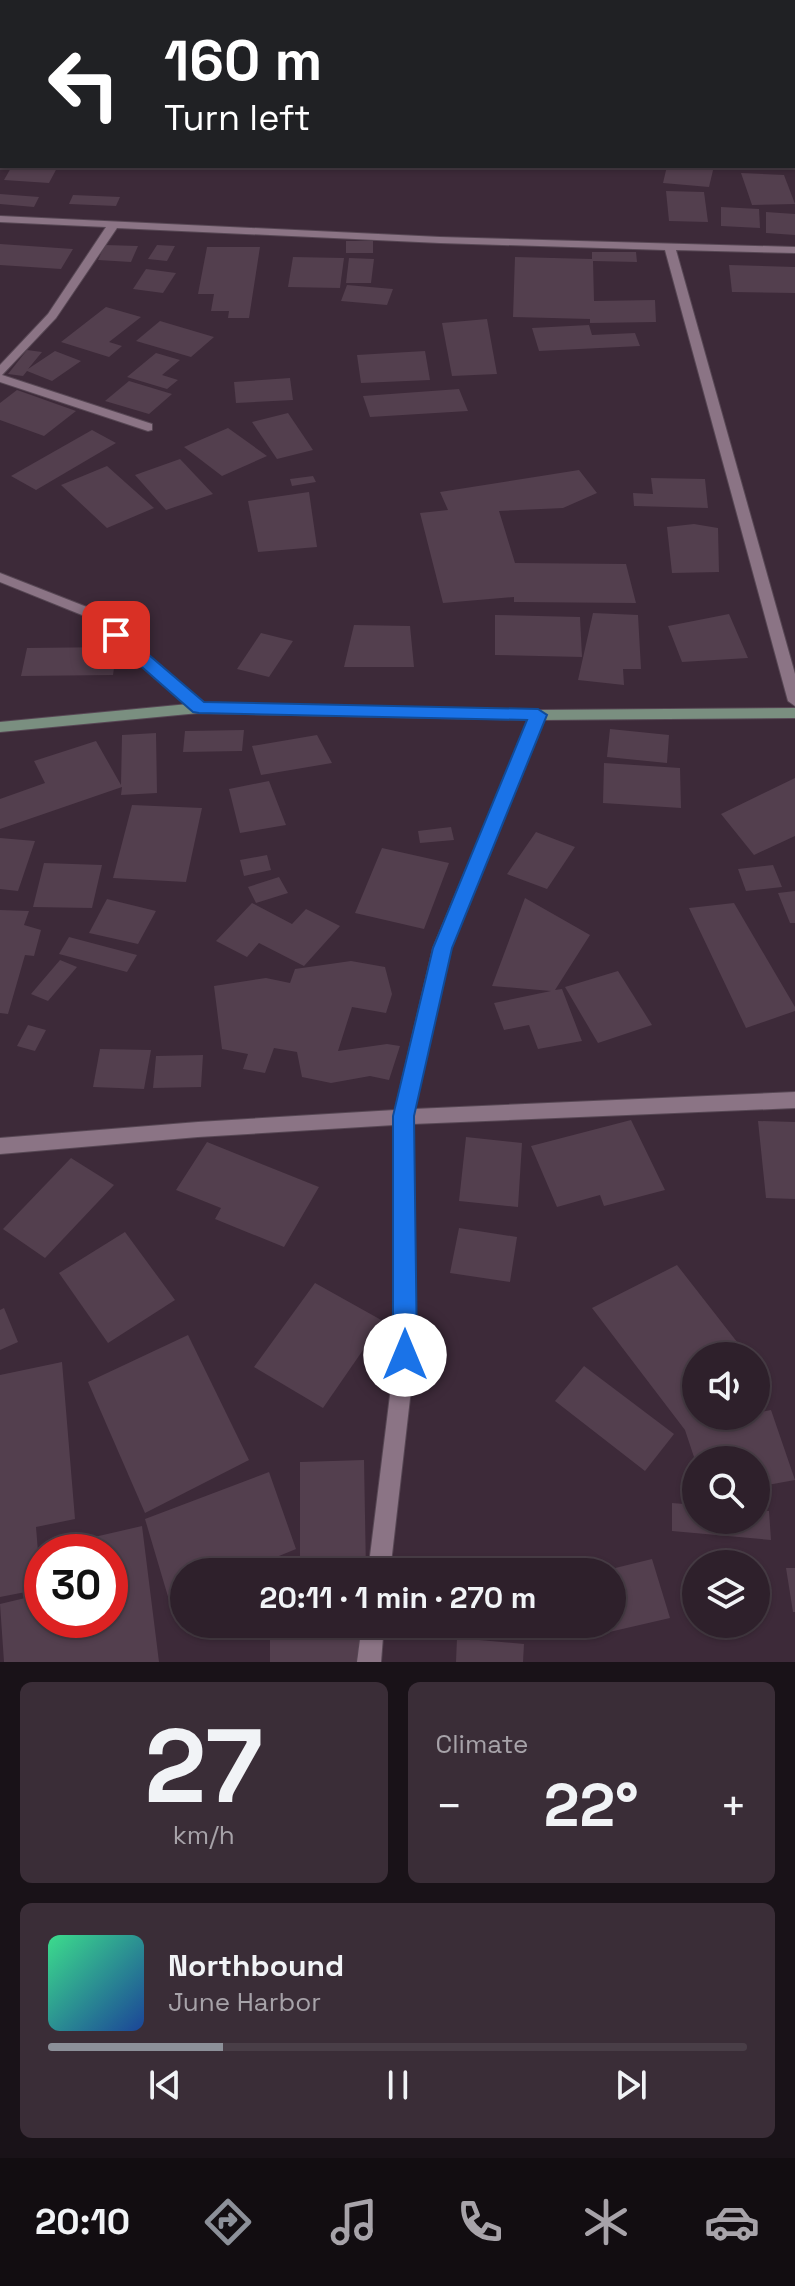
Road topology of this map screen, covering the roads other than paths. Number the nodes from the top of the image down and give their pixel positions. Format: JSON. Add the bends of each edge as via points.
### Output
{"nodes":[{"id":1,"x":0,"y":219,"type":"edge"},
{"id":2,"x":114,"y":224,"type":"junction"},
{"id":3,"x":670,"y":247,"type":"junction"},
{"id":4,"x":795,"y":250,"type":"edge"},
{"id":5,"x":0,"y":372,"type":"edge"},
{"id":6,"x":0,"y":378,"type":"edge"},
{"id":7,"x":148,"y":427,"type":"dead end"},
{"id":8,"x":0,"y":577,"type":"edge"},
{"id":9,"x":795,"y":701,"type":"edge"},
{"id":10,"x":199,"y":708,"type":"junction"},
{"id":11,"x":795,"y":713,"type":"edge"},
{"id":12,"x":538,"y":715,"type":"junction"},
{"id":13,"x":0,"y":727,"type":"edge"},
{"id":14,"x":795,"y":1100,"type":"edge"},
{"id":15,"x":403,"y":1116,"type":"junction"},
{"id":16,"x":0,"y":1146,"type":"edge"},
{"id":17,"x":381,"y":1558,"type":"edge"},
{"id":18,"x":372,"y":1638,"type":"edge"},
{"id":19,"x":369,"y":1662,"type":"edge"}],
"edges":[{"from":1,"to":2,"type":"street"},
{"from":2,"to":3,"type":"street"},
{"from":2,"to":5,"type":"street","via":[[52,316]]},
{"from":3,"to":4,"type":"street"},
{"from":3,"to":9,"type":"street"},
{"from":6,"to":7,"type":"street"},
{"from":8,"to":10,"type":"street","via":[[92,614]]},
{"from":10,"to":12,"type":"street"},
{"from":10,"to":13,"type":"street"},
{"from":11,"to":12,"type":"street"},
{"from":12,"to":15,"type":"street","via":[[442,948]]},
{"from":14,"to":15,"type":"street"},
{"from":15,"to":16,"type":"street"},
{"from":15,"to":17,"type":"street","via":[[405,1355]]},
{"from":18,"to":19,"type":"street"}]}
